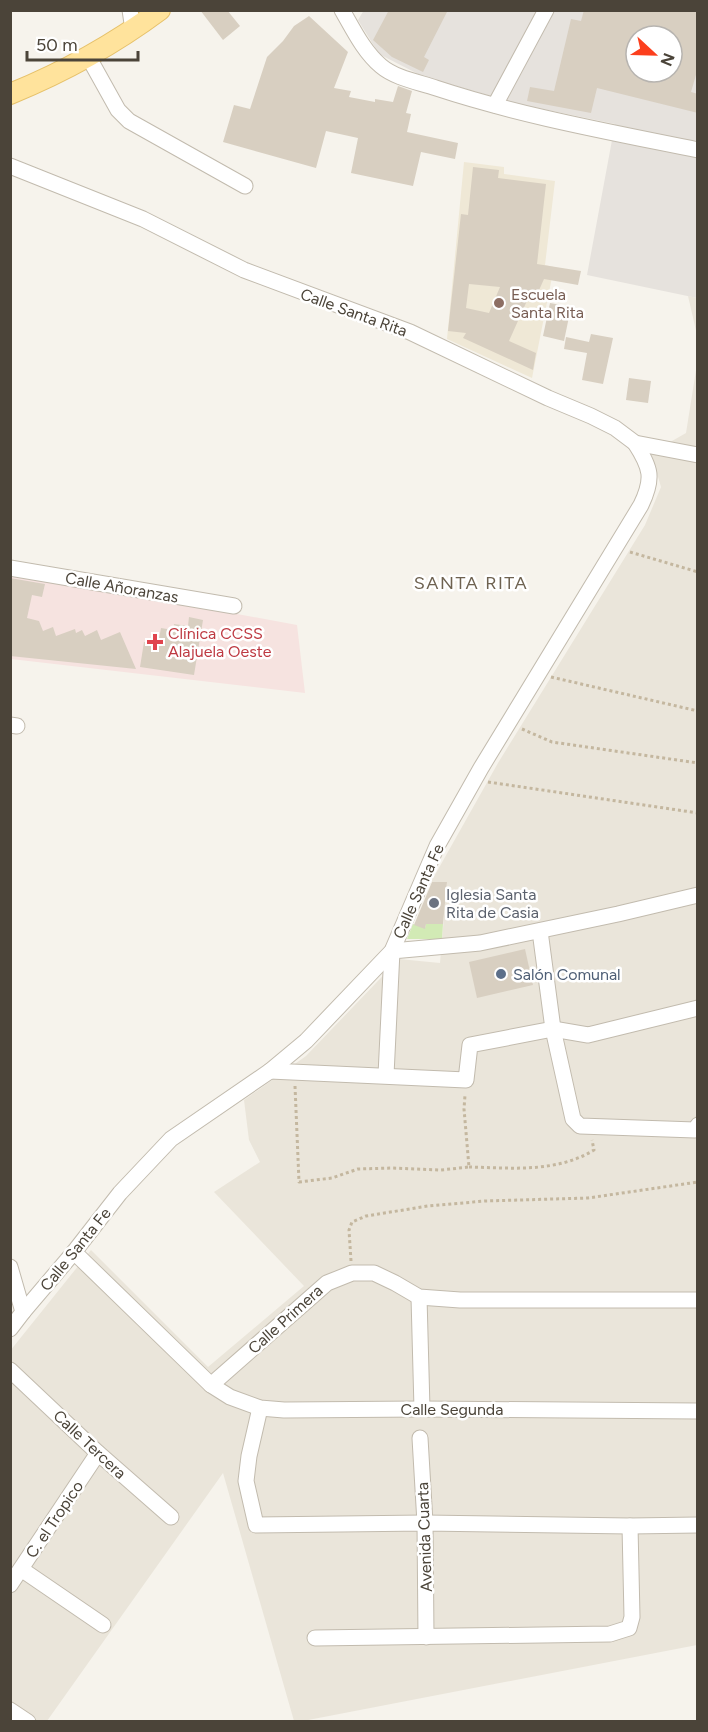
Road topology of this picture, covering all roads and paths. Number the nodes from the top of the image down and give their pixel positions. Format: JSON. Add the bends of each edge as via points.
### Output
{"nodes":[{"id":1,"x":130,"y":10,"type":"edge"},
{"id":2,"x":160,"y":10,"type":"edge"},
{"id":3,"x":342,"y":10,"type":"edge"},
{"id":4,"x":546,"y":10,"type":"edge"},
{"id":5,"x":133,"y":30,"type":"junction"},
{"id":6,"x":89,"y":58,"type":"junction"},
{"id":7,"x":10,"y":94,"type":"edge"},
{"id":8,"x":495,"y":105,"type":"junction"},
{"id":9,"x":698,"y":150,"type":"edge"},
{"id":10,"x":10,"y":166,"type":"edge"},
{"id":11,"x":245,"y":186,"type":"dead end"},
{"id":12,"x":635,"y":443,"type":"junction"},
{"id":13,"x":698,"y":454,"type":"edge"},
{"id":14,"x":617,"y":548,"type":"junction"},
{"id":15,"x":10,"y":568,"type":"edge"},
{"id":16,"x":698,"y":572,"type":"edge"},
{"id":17,"x":234,"y":606,"type":"dead end"},
{"id":18,"x":538,"y":674,"type":"junction"},
{"id":19,"x":698,"y":711,"type":"edge"},
{"id":20,"x":509,"y":723,"type":"junction"},
{"id":21,"x":698,"y":763,"type":"edge"},
{"id":22,"x":475,"y":780,"type":"junction"},
{"id":23,"x":698,"y":813,"type":"edge"},
{"id":24,"x":698,"y":895,"type":"edge"},
{"id":25,"x":540,"y":931,"type":"junction"},
{"id":26,"x":392,"y":951,"type":"junction"},
{"id":27,"x":698,"y":1008,"type":"edge"},
{"id":28,"x":553,"y":1029,"type":"junction"},
{"id":29,"x":270,"y":1071,"type":"junction"},
{"id":30,"x":294,"y":1072,"type":"junction"},
{"id":31,"x":386,"y":1075,"type":"junction"},
{"id":32,"x":466,"y":1080,"type":"junction"},
{"id":33,"x":698,"y":1125,"type":"edge"},
{"id":34,"x":580,"y":1126,"type":"junction"},
{"id":35,"x":469,"y":1167,"type":"junction"},
{"id":36,"x":698,"y":1182,"type":"edge"},
{"id":37,"x":74,"y":1252,"type":"junction"},
{"id":38,"x":10,"y":1268,"type":"edge"},
{"id":39,"x":352,"y":1273,"type":"junction"},
{"id":40,"x":419,"y":1298,"type":"junction"},
{"id":41,"x":698,"y":1300,"type":"edge"},
{"id":42,"x":23,"y":1312,"type":"junction"},
{"id":43,"x":10,"y":1329,"type":"edge"},
{"id":44,"x":10,"y":1370,"type":"edge"},
{"id":45,"x":211,"y":1385,"type":"junction"},
{"id":46,"x":260,"y":1408,"type":"junction"},
{"id":47,"x":422,"y":1408,"type":"junction"},
{"id":48,"x":698,"y":1411,"type":"edge"},
{"id":49,"x":420,"y":1438,"type":"dead end"},
{"id":50,"x":98,"y":1453,"type":"junction"},
{"id":51,"x":171,"y":1517,"type":"dead end"},
{"id":52,"x":425,"y":1523,"type":"junction"},
{"id":53,"x":698,"y":1525,"type":"edge"},
{"id":54,"x":630,"y":1526,"type":"junction"},
{"id":55,"x":21,"y":1569,"type":"junction"},
{"id":56,"x":10,"y":1585,"type":"edge"},
{"id":57,"x":103,"y":1625,"type":"dead end"},
{"id":58,"x":426,"y":1637,"type":"junction"},
{"id":59,"x":315,"y":1638,"type":"dead end"},
{"id":60,"x":10,"y":1710,"type":"edge"},
{"id":61,"x":28,"y":1722,"type":"edge"}],
"edges":[{"from":1,"to":5,"type":"street"},
{"from":2,"to":5,"type":"main road"},
{"from":3,"to":8,"type":"street","via":[[369,54],[382,67],[401,77]]},
{"from":4,"to":8,"type":"street"},
{"from":5,"to":6,"type":"main road"},
{"from":6,"to":7,"type":"main road"},
{"from":6,"to":11,"type":"street","via":[[118,110],[129,121]]},
{"from":8,"to":9,"type":"street"},
{"from":10,"to":12,"type":"street","name":"Calle Santa Rita","via":[[143,219],[244,270],[410,332],[591,416]]},
{"from":12,"to":13,"type":"street","name":"Calle Santa Rita"},
{"from":12,"to":14,"type":"street","name":"Calle Santa Fe","via":[[645,459],[650,483]]},
{"from":14,"to":16,"type":"path"},
{"from":14,"to":18,"type":"street","name":"Calle Santa Fe"},
{"from":15,"to":17,"type":"street","name":"Calle Añoranzas"},
{"from":18,"to":19,"type":"path"},
{"from":18,"to":20,"type":"street","name":"Calle Santa Fe"},
{"from":20,"to":21,"type":"path","via":[[552,742]]},
{"from":20,"to":22,"type":"street","name":"Calle Santa Fe"},
{"from":22,"to":23,"type":"path"},
{"from":22,"to":26,"type":"street","name":"Calle Santa Fe","via":[[437,846]]},
{"from":24,"to":25,"type":"street"},
{"from":25,"to":26,"type":"street","via":[[480,943]]},
{"from":25,"to":28,"type":"street"},
{"from":26,"to":29,"type":"street","name":"Calle Santa Fe","via":[[306,1041]]},
{"from":26,"to":31,"type":"street"},
{"from":27,"to":28,"type":"street","via":[[588,1035]]},
{"from":28,"to":32,"type":"street","via":[[470,1046]]},
{"from":28,"to":34,"type":"street","via":[[573,1119]]},
{"from":29,"to":30,"type":"street"},
{"from":29,"to":37,"type":"street","name":"Calle Santa Fe","via":[[171,1138],[120,1192]]},
{"from":30,"to":31,"type":"street"},
{"from":30,"to":35,"type":"path","via":[[298,1182],[332,1178],[358,1169]]},
{"from":31,"to":32,"type":"street"},
{"from":32,"to":35,"type":"path"},
{"from":33,"to":34,"type":"street","via":[[695,1130]]},
{"from":34,"to":35,"type":"path","via":[[593,1141],[594,1150],[580,1159],[543,1168]]},
{"from":36,"to":39,"type":"path","via":[[588,1198],[484,1201],[366,1216],[352,1222],[349,1230]]},
{"from":37,"to":42,"type":"street","name":"Calle Santa Fe"},
{"from":37,"to":45,"type":"street"},
{"from":38,"to":42,"type":"street"},
{"from":39,"to":40,"type":"street","via":[[374,1273]]},
{"from":39,"to":45,"type":"street","name":"Calle Primera","via":[[327,1283]]},
{"from":40,"to":41,"type":"street"},
{"from":40,"to":47,"type":"street"},
{"from":42,"to":43,"type":"street","name":"Calle Santa Fe"},
{"from":44,"to":50,"type":"street","name":"Calle Tercera"},
{"from":45,"to":46,"type":"street","name":"Calle Segunda"},
{"from":46,"to":47,"type":"street","name":"Calle Segunda"},
{"from":46,"to":52,"type":"street","via":[[246,1481],[256,1525]]},
{"from":47,"to":48,"type":"street","name":"Calle Segunda"},
{"from":49,"to":52,"type":"street","name":"Avenida Cuarta"},
{"from":50,"to":51,"type":"street","name":"Calle Tercera"},
{"from":50,"to":55,"type":"street","name":"C. el Tropico"},
{"from":52,"to":54,"type":"street"},
{"from":52,"to":58,"type":"street","name":"Avenida Cuarta"},
{"from":53,"to":54,"type":"street"},
{"from":54,"to":58,"type":"street","via":[[629,1628],[610,1634]]},
{"from":55,"to":56,"type":"street","name":"C. el Tropico"},
{"from":55,"to":57,"type":"street"},
{"from":58,"to":59,"type":"street"},
{"from":60,"to":61,"type":"street"}]}
